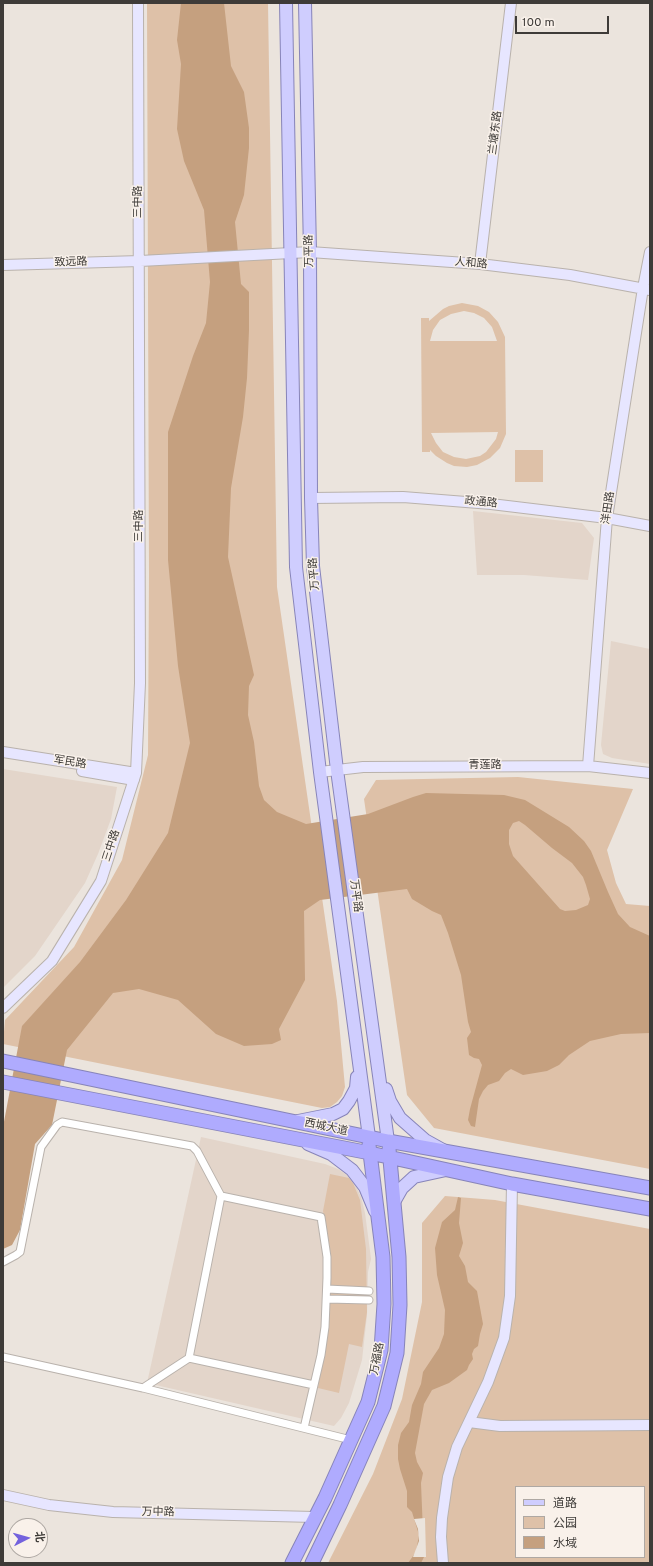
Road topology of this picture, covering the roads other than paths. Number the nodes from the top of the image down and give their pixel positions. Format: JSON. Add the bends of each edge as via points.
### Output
{"nodes":[{"id":1,"x":138,"y":3,"type":"edge"},
{"id":2,"x":286,"y":3,"type":"edge"},
{"id":3,"x":305,"y":3,"type":"edge"},
{"id":4,"x":511,"y":3,"type":"edge"},
{"id":5,"x":290,"y":252,"type":"junction"},
{"id":6,"x":310,"y":252,"type":"junction"},
{"id":7,"x":650,"y":252,"type":"edge"},
{"id":8,"x":140,"y":261,"type":"junction"},
{"id":9,"x":480,"y":264,"type":"junction"},
{"id":10,"x":3,"y":265,"type":"edge"},
{"id":11,"x":646,"y":289,"type":"edge"},
{"id":12,"x":311,"y":498,"type":"junction"},
{"id":13,"x":607,"y":518,"type":"junction"},
{"id":14,"x":650,"y":526,"type":"edge"},
{"id":15,"x":3,"y":752,"type":"edge"},
{"id":16,"x":3,"y":758,"type":"edge"},
{"id":17,"x":588,"y":766,"type":"junction"},
{"id":18,"x":337,"y":770,"type":"junction"},
{"id":19,"x":320,"y":772,"type":"junction"},
{"id":20,"x":650,"y":773,"type":"edge"},
{"id":21,"x":135,"y":776,"type":"junction"},
{"id":22,"x":3,"y":1008,"type":"edge"},
{"id":23,"x":3,"y":1061,"type":"edge"},
{"id":24,"x":359,"y":1066,"type":"junction"},
{"id":25,"x":379,"y":1072,"type":"junction"},
{"id":26,"x":3,"y":1082,"type":"edge"},
{"id":27,"x":294,"y":1122,"type":"junction"},
{"id":28,"x":368,"y":1137,"type":"junction"},
{"id":29,"x":297,"y":1139,"type":"junction"},
{"id":30,"x":388,"y":1141,"type":"junction"},
{"id":31,"x":447,"y":1152,"type":"junction"},
{"id":32,"x":370,"y":1153,"type":"junction"},
{"id":33,"x":389,"y":1157,"type":"junction"},
{"id":34,"x":446,"y":1170,"type":"junction"},
{"id":35,"x":515,"y":1185,"type":"junction"},
{"id":36,"x":650,"y":1188,"type":"edge"},
{"id":37,"x":221,"y":1196,"type":"junction"},
{"id":38,"x":394,"y":1202,"type":"junction"},
{"id":39,"x":650,"y":1209,"type":"edge"},
{"id":40,"x":378,"y":1222,"type":"junction"},
{"id":41,"x":3,"y":1262,"type":"edge"},
{"id":42,"x":327,"y":1289,"type":"junction"},
{"id":43,"x":369,"y":1291,"type":"dead end"},
{"id":44,"x":327,"y":1299,"type":"junction"},
{"id":45,"x":369,"y":1300,"type":"dead end"},
{"id":46,"x":3,"y":1358,"type":"edge"},
{"id":47,"x":189,"y":1358,"type":"junction"},
{"id":48,"x":314,"y":1385,"type":"junction"},
{"id":49,"x":143,"y":1388,"type":"junction"},
{"id":50,"x":471,"y":1422,"type":"junction"},
{"id":51,"x":650,"y":1425,"type":"edge"},
{"id":52,"x":304,"y":1428,"type":"junction"},
{"id":53,"x":351,"y":1440,"type":"junction"},
{"id":54,"x":3,"y":1495,"type":"edge"},
{"id":55,"x":314,"y":1517,"type":"junction"},
{"id":56,"x":292,"y":1563,"type":"edge"},
{"id":57,"x":312,"y":1563,"type":"edge"},
{"id":58,"x":445,"y":1563,"type":"edge"}],
"edges":[{"from":1,"to":8,"type":"street","name":"三中路"},
{"from":2,"to":5,"type":"main road","name":"万平路"},
{"from":3,"to":6,"type":"main road","name":"万平路"},
{"from":4,"to":9,"type":"street","name":"兰塘东路"},
{"from":5,"to":6,"type":"street","name":"人和路"},
{"from":5,"to":8,"type":"street","name":"致远路"},
{"from":5,"to":19,"type":"main road","name":"万平路","via":[[296,567]]},
{"from":6,"to":9,"type":"street","name":"人和路"},
{"from":6,"to":12,"type":"main road","name":"万平路"},
{"from":7,"to":11,"type":"street","name":"洋田路"},
{"from":8,"to":10,"type":"street","name":"致远路"},
{"from":8,"to":21,"type":"street","name":"三中路","via":[[140,682]]},
{"from":9,"to":11,"type":"street","name":"人和路","via":[[570,275]]},
{"from":11,"to":13,"type":"street","name":"洋田路"},
{"from":12,"to":13,"type":"street","name":"政通路","via":[[403,497],[492,504]]},
{"from":12,"to":18,"type":"main road","name":"万平路","via":[[313,566]]},
{"from":13,"to":14,"type":"street","name":"政通路"},
{"from":13,"to":17,"type":"street","name":"洋田路"},
{"from":15,"to":21,"type":"street","name":"军民路"},
{"from":16,"to":21,"type":"street","name":"军民路"},
{"from":17,"to":18,"type":"street","name":"青莲路","via":[[363,767]]},
{"from":17,"to":20,"type":"street","name":"青莲路"},
{"from":18,"to":19,"type":"street","name":"青莲路"},
{"from":18,"to":25,"type":"main road","name":"万平路"},
{"from":19,"to":24,"type":"main road","name":"万平路"},
{"from":21,"to":22,"type":"street","name":"三中路","via":[[101,880],[52,961]]},
{"from":23,"to":27,"type":"highway","name":"西城大道"},
{"from":24,"to":27,"type":"main road","via":[[356,1088],[343,1109],[333,1114]]},
{"from":24,"to":28,"type":"main road","name":"万平路"},
{"from":25,"to":30,"type":"main road","name":"万平路"},
{"from":25,"to":31,"type":"main road","via":[[390,1102],[400,1118],[426,1140]]},
{"from":26,"to":29,"type":"highway","name":"西城大道"},
{"from":27,"to":28,"type":"highway","name":"西城大道"},
{"from":28,"to":30,"type":"highway","name":"西城大道"},
{"from":28,"to":32,"type":"highway","name":"万福路"},
{"from":29,"to":32,"type":"highway","name":"西城大道"},
{"from":29,"to":40,"type":"main road","via":[[331,1154],[352,1170],[365,1187]]},
{"from":30,"to":31,"type":"highway","name":"西城大道"},
{"from":30,"to":33,"type":"highway","name":"万福路"},
{"from":31,"to":36,"type":"highway","name":"西城大道"},
{"from":32,"to":33,"type":"highway","name":"西城大道"},
{"from":32,"to":40,"type":"highway","name":"万福路"},
{"from":33,"to":34,"type":"highway","name":"西城大道"},
{"from":33,"to":38,"type":"highway","name":"万福路"},
{"from":34,"to":35,"type":"highway","name":"西城大道"},
{"from":34,"to":38,"type":"main road","via":[[414,1177],[402,1188]]},
{"from":35,"to":39,"type":"highway","name":"西城大道"},
{"from":35,"to":50,"type":"street","via":[[510,1296],[504,1338]]},
{"from":37,"to":41,"type":"street","via":[[192,1146],[62,1122],[41,1147],[20,1252]]},
{"from":37,"to":42,"type":"street","via":[[321,1217],[327,1257]]},
{"from":37,"to":47,"type":"street"},
{"from":38,"to":57,"type":"highway","name":"万福路","via":[[400,1291],[397,1353],[384,1406]]},
{"from":40,"to":53,"type":"highway","name":"万福路","via":[[383,1257],[381,1350],[368,1402]]},
{"from":42,"to":43,"type":"street"},
{"from":42,"to":44,"type":"street"},
{"from":44,"to":45,"type":"street"},
{"from":44,"to":48,"type":"street","via":[[323,1342]]},
{"from":46,"to":49,"type":"street"},
{"from":47,"to":48,"type":"street"},
{"from":47,"to":49,"type":"street"},
{"from":48,"to":52,"type":"street"},
{"from":49,"to":52,"type":"street"},
{"from":50,"to":51,"type":"street","via":[[500,1426]]},
{"from":50,"to":58,"type":"street","via":[[453,1469],[448,1492]]},
{"from":52,"to":53,"type":"street"},
{"from":53,"to":55,"type":"highway","name":"万福路"},
{"from":54,"to":55,"type":"street","name":"万中路","via":[[49,1505],[113,1512]]},
{"from":55,"to":56,"type":"highway","name":"万福路"}]}
